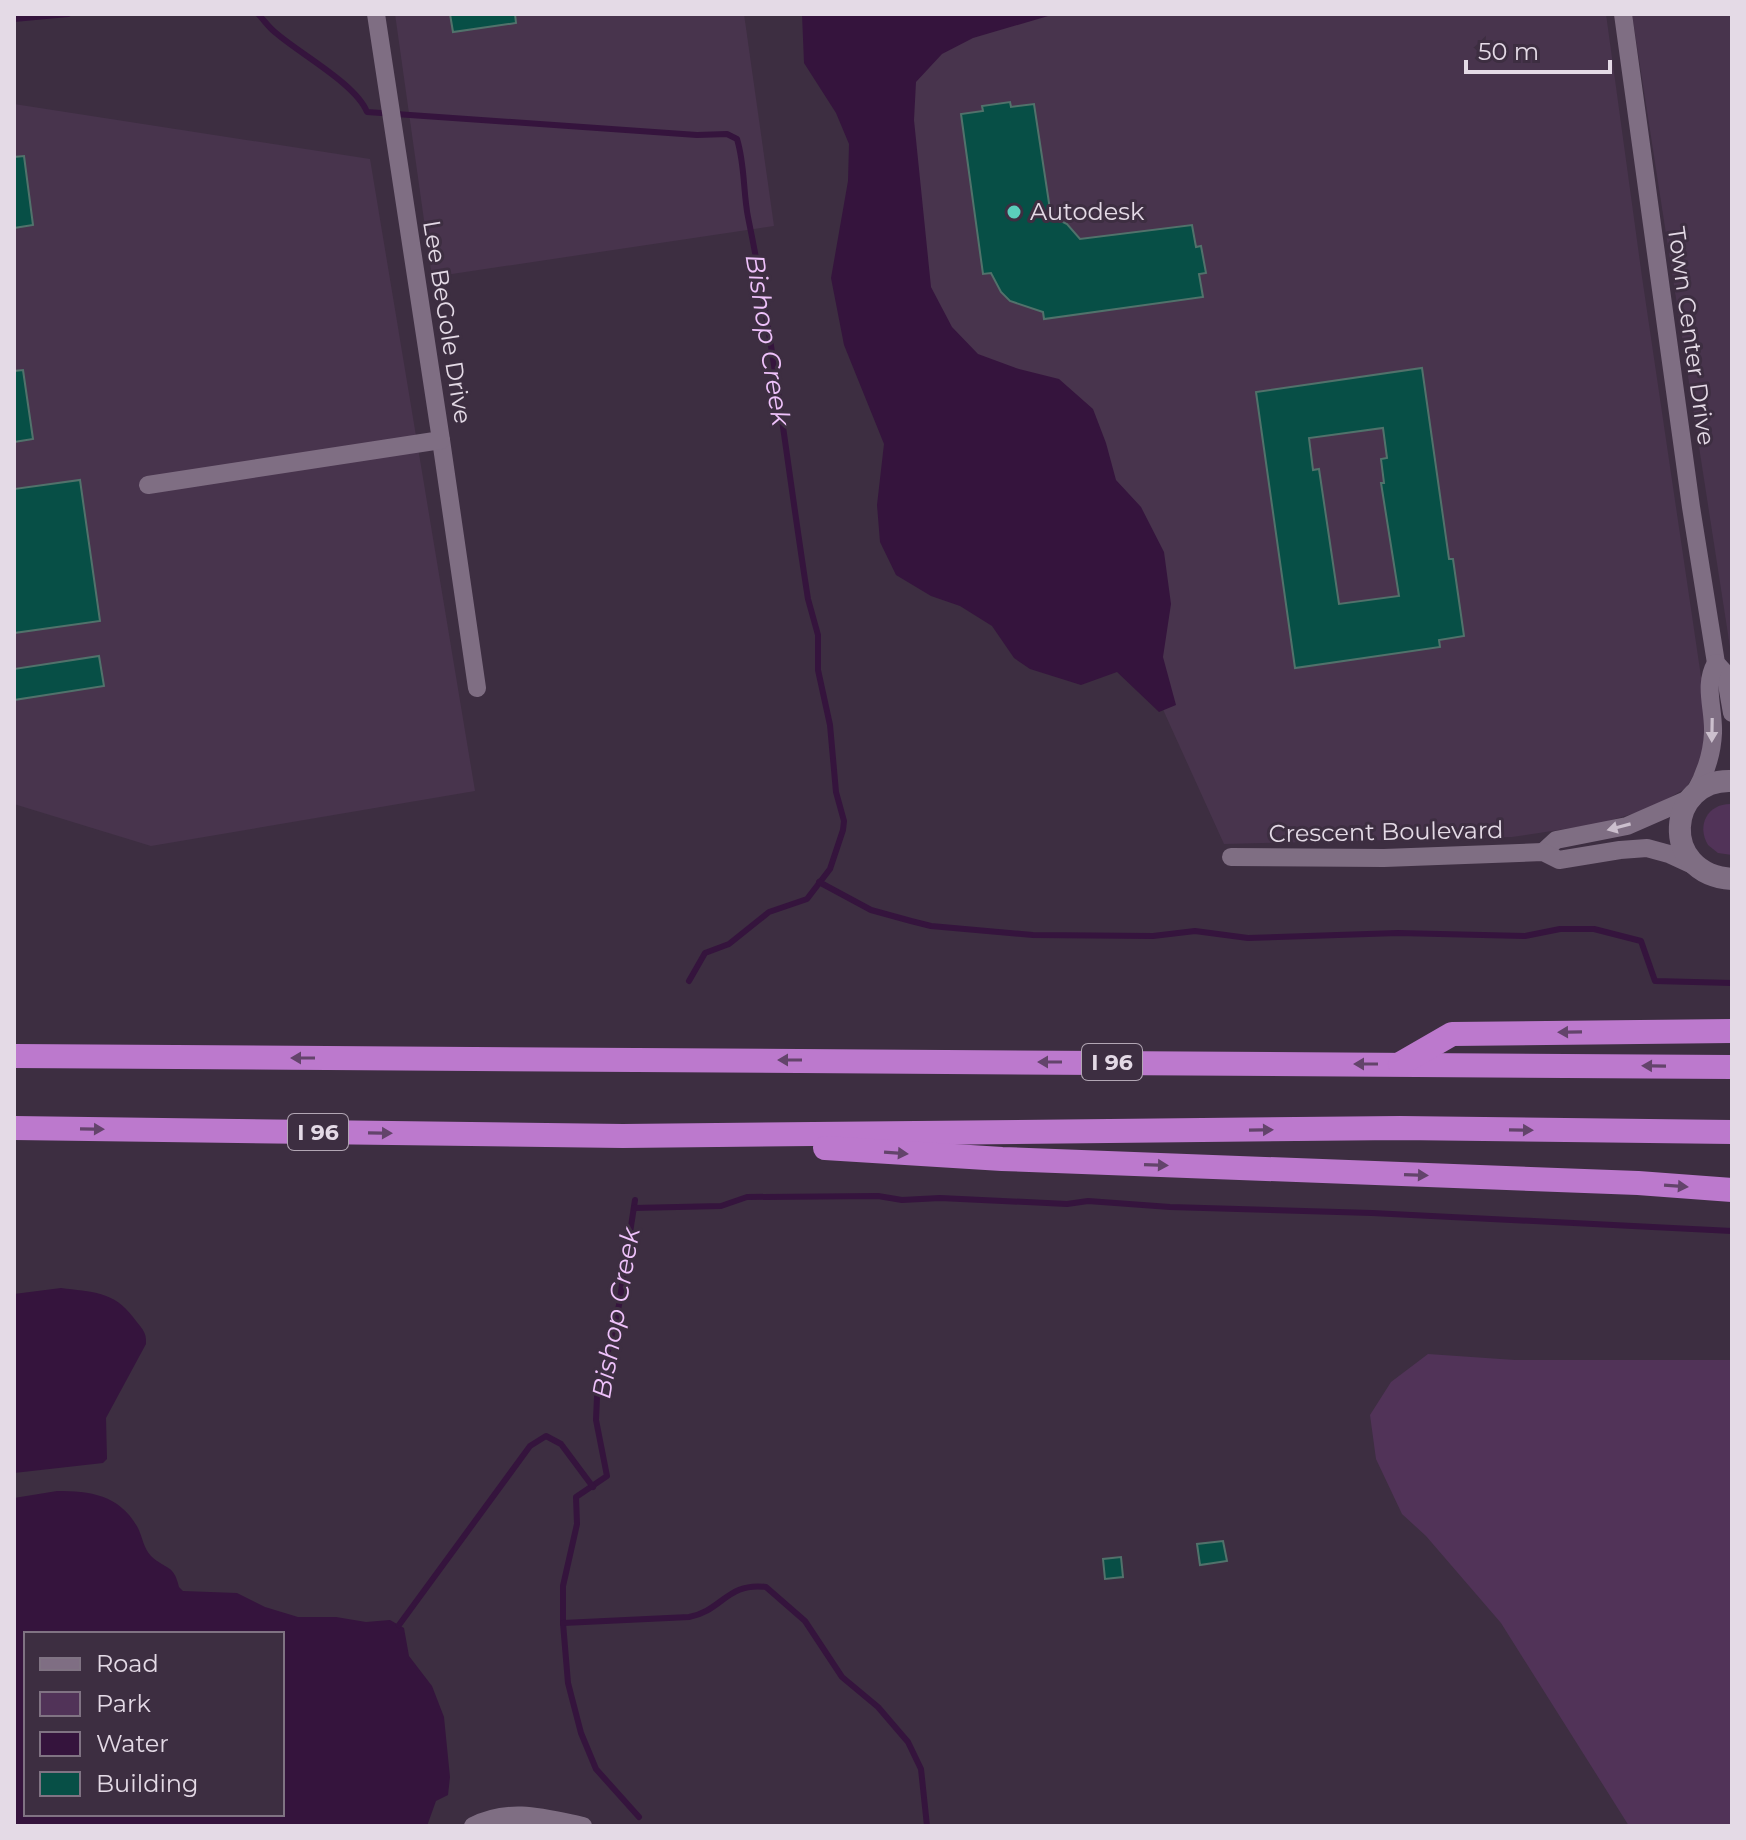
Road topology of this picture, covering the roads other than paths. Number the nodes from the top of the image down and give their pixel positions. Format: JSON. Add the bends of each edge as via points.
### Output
{"nodes":[{"id":1,"x":376,"y":14,"type":"edge"},
{"id":2,"x":1623,"y":14,"type":"edge"},
{"id":3,"x":441,"y":440,"type":"junction"},
{"id":4,"x":148,"y":485,"type":"dead end"},
{"id":5,"x":1716,"y":663,"type":"junction"},
{"id":6,"x":477,"y":688,"type":"dead end"},
{"id":7,"x":1732,"y":713,"type":"edge"},
{"id":8,"x":1732,"y":781,"type":"edge"},
{"id":9,"x":1692,"y":797,"type":"junction"},
{"id":10,"x":1543,"y":852,"type":"junction"},
{"id":11,"x":1231,"y":857,"type":"dead end"},
{"id":12,"x":1695,"y":866,"type":"junction"},
{"id":13,"x":1732,"y":879,"type":"edge"},
{"id":14,"x":1732,"y":1031,"type":"edge"},
{"id":15,"x":14,"y":1056,"type":"edge"},
{"id":16,"x":1400,"y":1064,"type":"junction"},
{"id":17,"x":1732,"y":1067,"type":"edge"},
{"id":18,"x":14,"y":1128,"type":"edge"},
{"id":19,"x":1732,"y":1132,"type":"edge"},
{"id":20,"x":623,"y":1136,"type":"junction"},
{"id":21,"x":1732,"y":1190,"type":"edge"},
{"id":22,"x":473,"y":1826,"type":"edge"},
{"id":23,"x":583,"y":1826,"type":"edge"}],
"edges":[{"from":1,"to":3,"type":"street","name":"Lee BeGole Drive"},
{"from":2,"to":5,"type":"street","name":"Town Center Drive"},
{"from":3,"to":4,"type":"street","name":"Lee BeGole Drive"},
{"from":3,"to":6,"type":"street"},
{"from":5,"to":7,"type":"street","name":"Town Center Drive","via":[[1725,673]]},
{"from":5,"to":9,"type":"street","name":"Town Center Drive","one_way":true,"via":[[1708,676],[1712,746]]},
{"from":8,"to":9,"type":"street","via":[[1713,783]]},
{"from":9,"to":10,"type":"street","name":"Crescent Boulevard","one_way":true,"via":[[1627,826],[1556,840]]},
{"from":9,"to":12,"type":"street","via":[[1680,826],[1686,854]]},
{"from":10,"to":11,"type":"street","name":"Crescent Boulevard"},
{"from":10,"to":12,"type":"street","name":"Crescent Boulevard","via":[[1559,860],[1647,848]]},
{"from":12,"to":13,"type":"street"},
{"from":14,"to":16,"type":"highway","one_way":true,"via":[[1452,1034]]},
{"from":16,"to":15,"type":"highway","number":"I 96","one_way":true},
{"from":17,"to":16,"type":"highway","number":"I 96","one_way":true},
{"from":18,"to":20,"type":"highway","number":"I 96","one_way":true},
{"from":20,"to":19,"type":"highway","number":"I 96","one_way":true,"via":[[1400,1128]]},
{"from":20,"to":21,"type":"highway","one_way":true,"via":[[1002,1159]]},
{"from":22,"to":23,"type":"street","via":[[528,1814]]}]}
